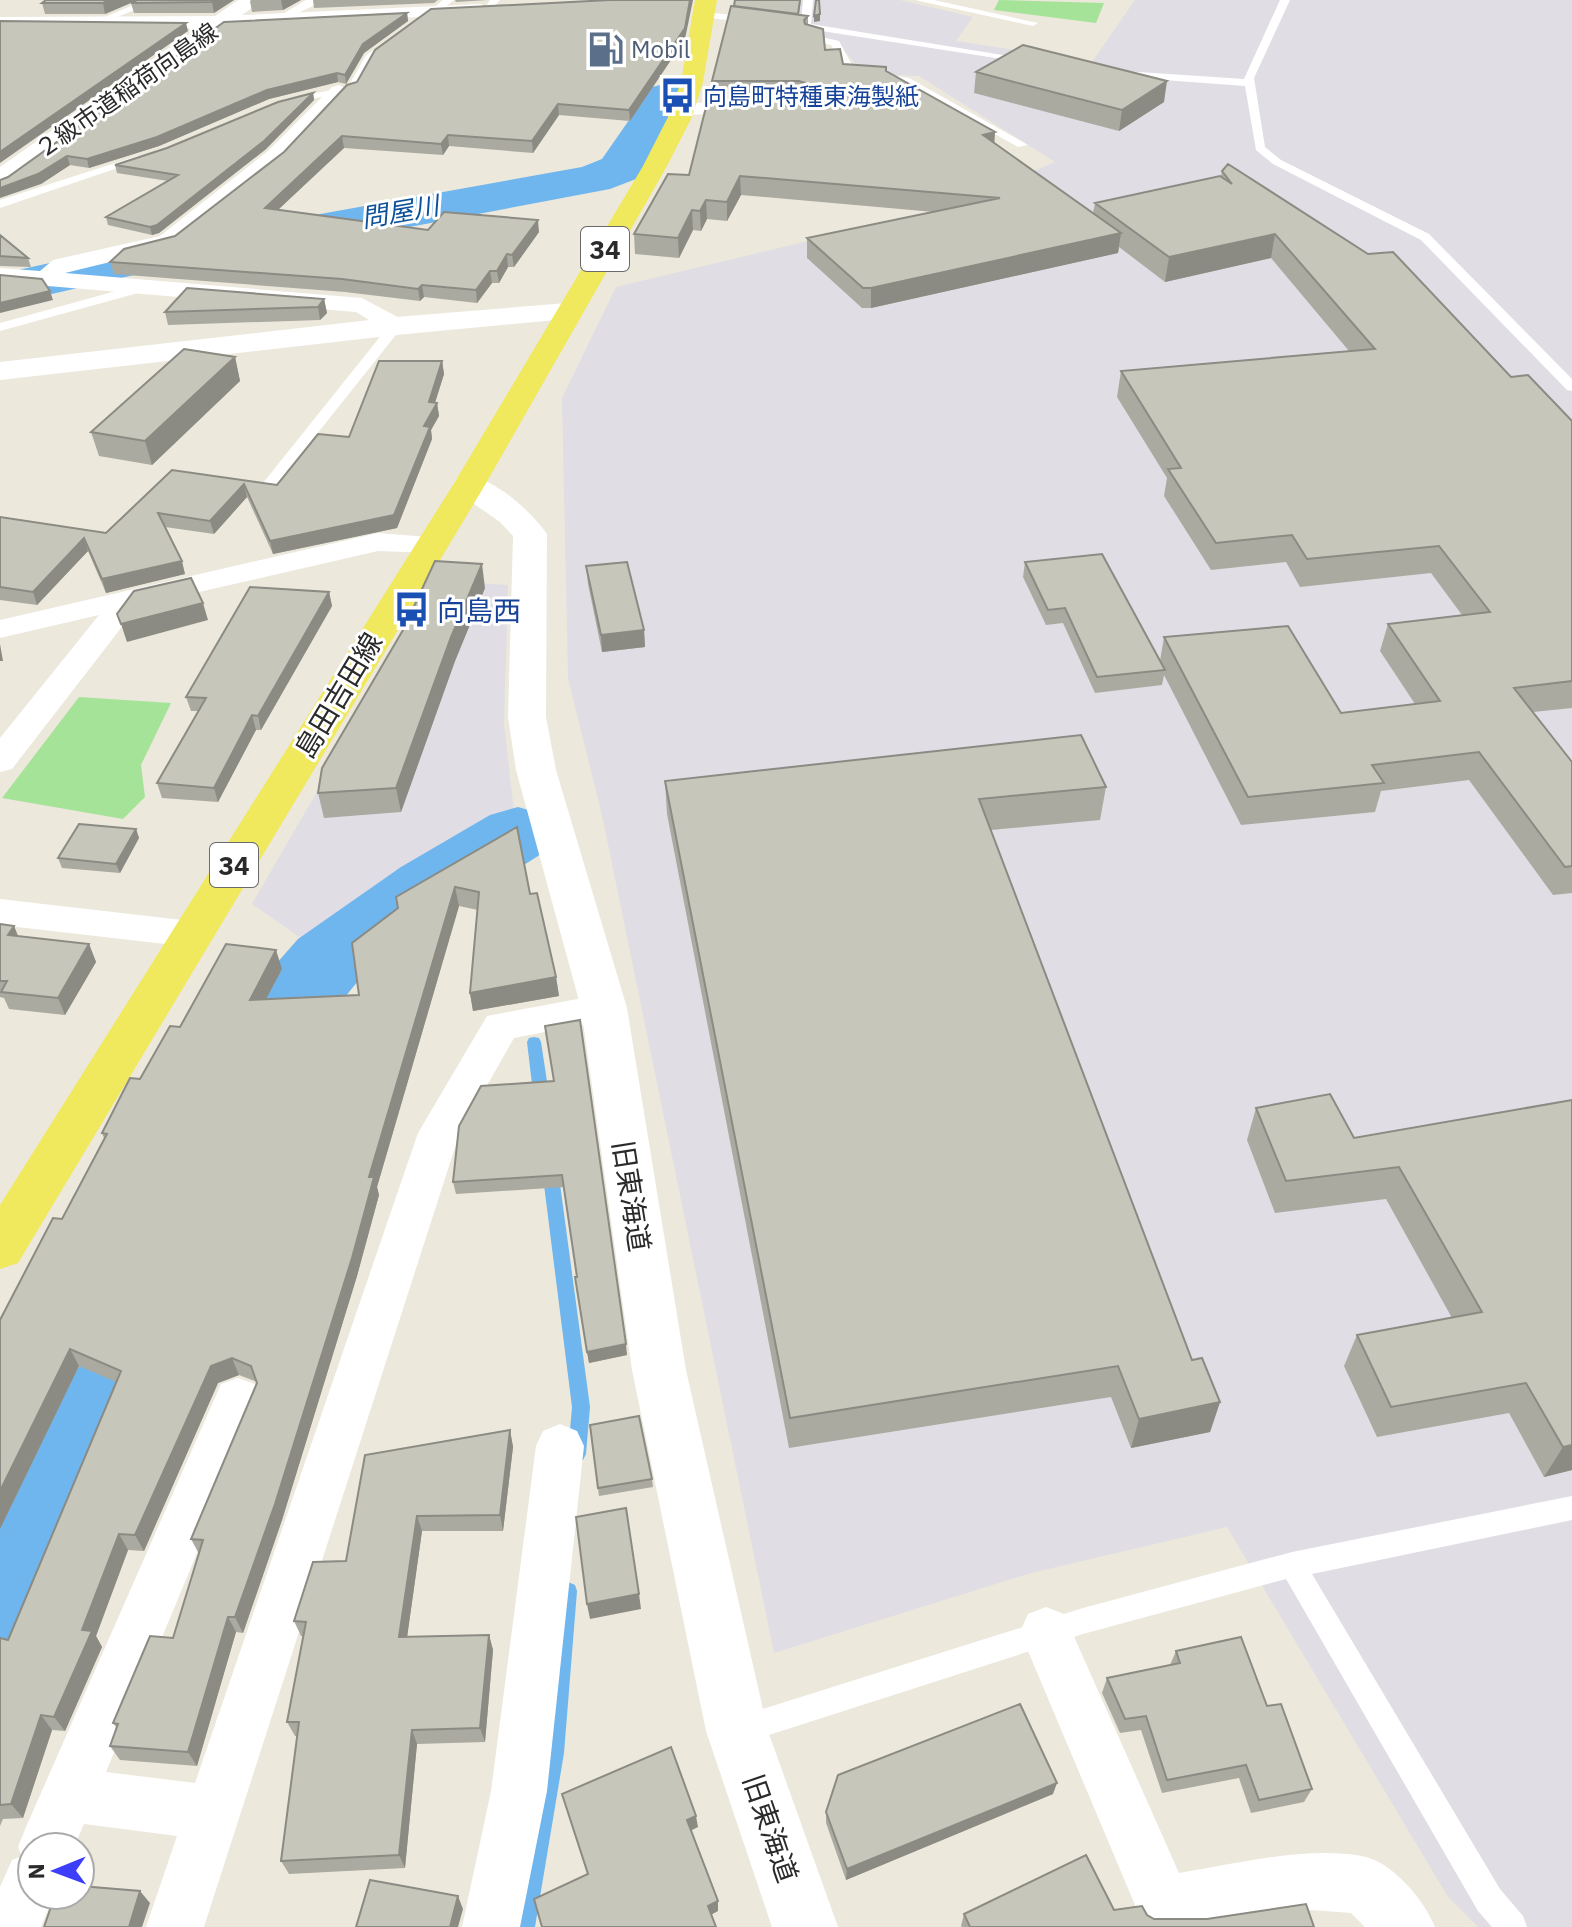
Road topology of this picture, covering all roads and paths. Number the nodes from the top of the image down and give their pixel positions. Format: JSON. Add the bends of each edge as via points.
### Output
{"nodes":[{"id":1,"x":153,"y":0,"type":"edge"},
{"id":2,"x":252,"y":0,"type":"edge"},
{"id":3,"x":320,"y":0,"type":"edge"},
{"id":4,"x":808,"y":0,"type":"edge"},
{"id":5,"x":920,"y":0,"type":"edge"},
{"id":6,"x":1285,"y":0,"type":"edge"},
{"id":7,"x":497,"y":5,"type":"edge"},
{"id":8,"x":442,"y":6,"type":"edge"},
{"id":9,"x":703,"y":13,"type":"edge"},
{"id":10,"x":279,"y":19,"type":"junction"},
{"id":11,"x":98,"y":22,"type":"junction"},
{"id":12,"x":222,"y":22,"type":"junction"},
{"id":13,"x":10,"y":23,"type":"edge"},
{"id":14,"x":1033,"y":23,"type":"dead end"},
{"id":15,"x":762,"y":26,"type":"edge"},
{"id":16,"x":806,"y":26,"type":"junction"},
{"id":17,"x":410,"y":29,"type":"edge"},
{"id":18,"x":397,"y":37,"type":"edge"},
{"id":19,"x":0,"y":42,"type":"edge"},
{"id":20,"x":1042,"y":62,"type":"edge"},
{"id":21,"x":1105,"y":72,"type":"edge"},
{"id":22,"x":1250,"y":83,"type":"junction"},
{"id":23,"x":339,"y":91,"type":"junction"},
{"id":24,"x":274,"y":104,"type":"edge"},
{"id":25,"x":771,"y":108,"type":"edge"},
{"id":26,"x":683,"y":109,"type":"junction"},
{"id":27,"x":1022,"y":145,"type":"dead end"},
{"id":28,"x":150,"y":155,"type":"edge"},
{"id":29,"x":0,"y":179,"type":"edge"},
{"id":30,"x":0,"y":204,"type":"edge"},
{"id":31,"x":0,"y":275,"type":"edge"},
{"id":32,"x":43,"y":278,"type":"junction"},
{"id":33,"x":145,"y":287,"type":"junction"},
{"id":34,"x":567,"y":312,"type":"junction"},
{"id":35,"x":396,"y":326,"type":"junction"},
{"id":36,"x":0,"y":327,"type":"edge"},
{"id":37,"x":0,"y":371,"type":"edge"},
{"id":38,"x":1572,"y":387,"type":"edge"},
{"id":39,"x":469,"y":485,"type":"junction"},
{"id":40,"x":264,"y":491,"type":"edge"},
{"id":41,"x":431,"y":544,"type":"junction"},
{"id":42,"x":128,"y":599,"type":"junction"},
{"id":43,"x":0,"y":629,"type":"edge"},
{"id":44,"x":0,"y":761,"type":"edge"},
{"id":45,"x":0,"y":912,"type":"edge"},
{"id":46,"x":191,"y":934,"type":"junction"},
{"id":47,"x":604,"y":1008,"type":"junction"},
{"id":48,"x":0,"y":1248,"type":"edge"},
{"id":49,"x":238,"y":1399,"type":"dead end"},
{"id":50,"x":560,"y":1446,"type":"dead end"},
{"id":51,"x":1572,"y":1508,"type":"edge"},
{"id":52,"x":1292,"y":1565,"type":"junction"},
{"id":53,"x":1046,"y":1632,"type":"junction"},
{"id":54,"x":737,"y":1731,"type":"junction"},
{"id":55,"x":69,"y":1795,"type":"junction"},
{"id":56,"x":213,"y":1813,"type":"junction"},
{"id":57,"x":53,"y":1831,"type":"edge"},
{"id":58,"x":175,"y":1927,"type":"edge"},
{"id":59,"x":491,"y":1927,"type":"edge"},
{"id":60,"x":805,"y":1927,"type":"edge"},
{"id":61,"x":1406,"y":1927,"type":"edge"},
{"id":62,"x":1512,"y":1927,"type":"edge"}],
"edges":[{"from":1,"to":11,"type":"lane"},
{"from":2,"to":12,"type":"street","name":"２級市道稲荷向島線"},
{"from":3,"to":10,"type":"lane"},
{"from":4,"to":16,"type":"lane"},
{"from":5,"to":14,"type":"lane"},
{"from":6,"to":22,"type":"lane"},
{"from":7,"to":8,"type":"street"},
{"from":8,"to":10,"type":"street"},
{"from":8,"to":17,"type":"lane"},
{"from":9,"to":15,"type":"lane"},
{"from":9,"to":26,"type":"main road","name":"島田吉田線","number":"34"},
{"from":10,"to":12,"type":"street"},
{"from":11,"to":12,"type":"street"},
{"from":11,"to":13,"type":"street"},
{"from":12,"to":29,"type":"street","name":"２級市道稲荷向島線"},
{"from":13,"to":19,"type":"street"},
{"from":16,"to":20,"type":"lane"},
{"from":16,"to":27,"type":"lane","via":[[791,29],[835,43],[850,71],[905,80]]},
{"from":18,"to":23,"type":"lane","via":[[370,57],[352,90]]},
{"from":21,"to":22,"type":"lane"},
{"from":22,"to":38,"type":"lane","via":[[1260,148],[1277,162],[1425,237]]},
{"from":23,"to":24,"type":"lane"},
{"from":23,"to":32,"type":"street","via":[[276,156],[168,241],[61,265]]},
{"from":25,"to":26,"type":"street"},
{"from":26,"to":34,"type":"main road","name":"島田吉田線","number":"34"},
{"from":28,"to":30,"type":"lane"},
{"from":31,"to":32,"type":"street"},
{"from":32,"to":33,"type":"street"},
{"from":33,"to":35,"type":"street","via":[[362,305]]},
{"from":33,"to":36,"type":"lane"},
{"from":34,"to":35,"type":"street"},
{"from":34,"to":39,"type":"main road","name":"島田吉田線","number":"34"},
{"from":35,"to":37,"type":"street"},
{"from":35,"to":40,"type":"lane"},
{"from":39,"to":41,"type":"main road","name":"島田吉田線","number":"34"},
{"from":39,"to":47,"type":"street","name":"旧東海道","via":[[530,534],[527,717],[536,770]]},
{"from":41,"to":42,"type":"street","via":[[378,542]]},
{"from":41,"to":46,"type":"main road","name":"島田吉田線","number":"34"},
{"from":42,"to":43,"type":"street"},
{"from":42,"to":44,"type":"street"},
{"from":45,"to":46,"type":"street"},
{"from":46,"to":48,"type":"main road","name":"島田吉田線","number":"34"},
{"from":47,"to":54,"type":"street","name":"旧東海道","via":[[659,1370]]},
{"from":47,"to":56,"type":"street","via":[[501,1026],[439,1133]]},
{"from":49,"to":55,"type":"street"},
{"from":50,"to":59,"type":"street","via":[[519,1791]]},
{"from":51,"to":52,"type":"lane"},
{"from":52,"to":53,"type":"lane"},
{"from":52,"to":62,"type":"lane","via":[[1489,1900]]},
{"from":53,"to":54,"type":"lane"},
{"from":53,"to":61,"type":"street","via":[[1163,1904],[1312,1882],[1364,1885]]},
{"from":54,"to":60,"type":"street","name":"旧東海道"},
{"from":55,"to":56,"type":"street"},
{"from":55,"to":57,"type":"street"},
{"from":56,"to":58,"type":"street"}]}
